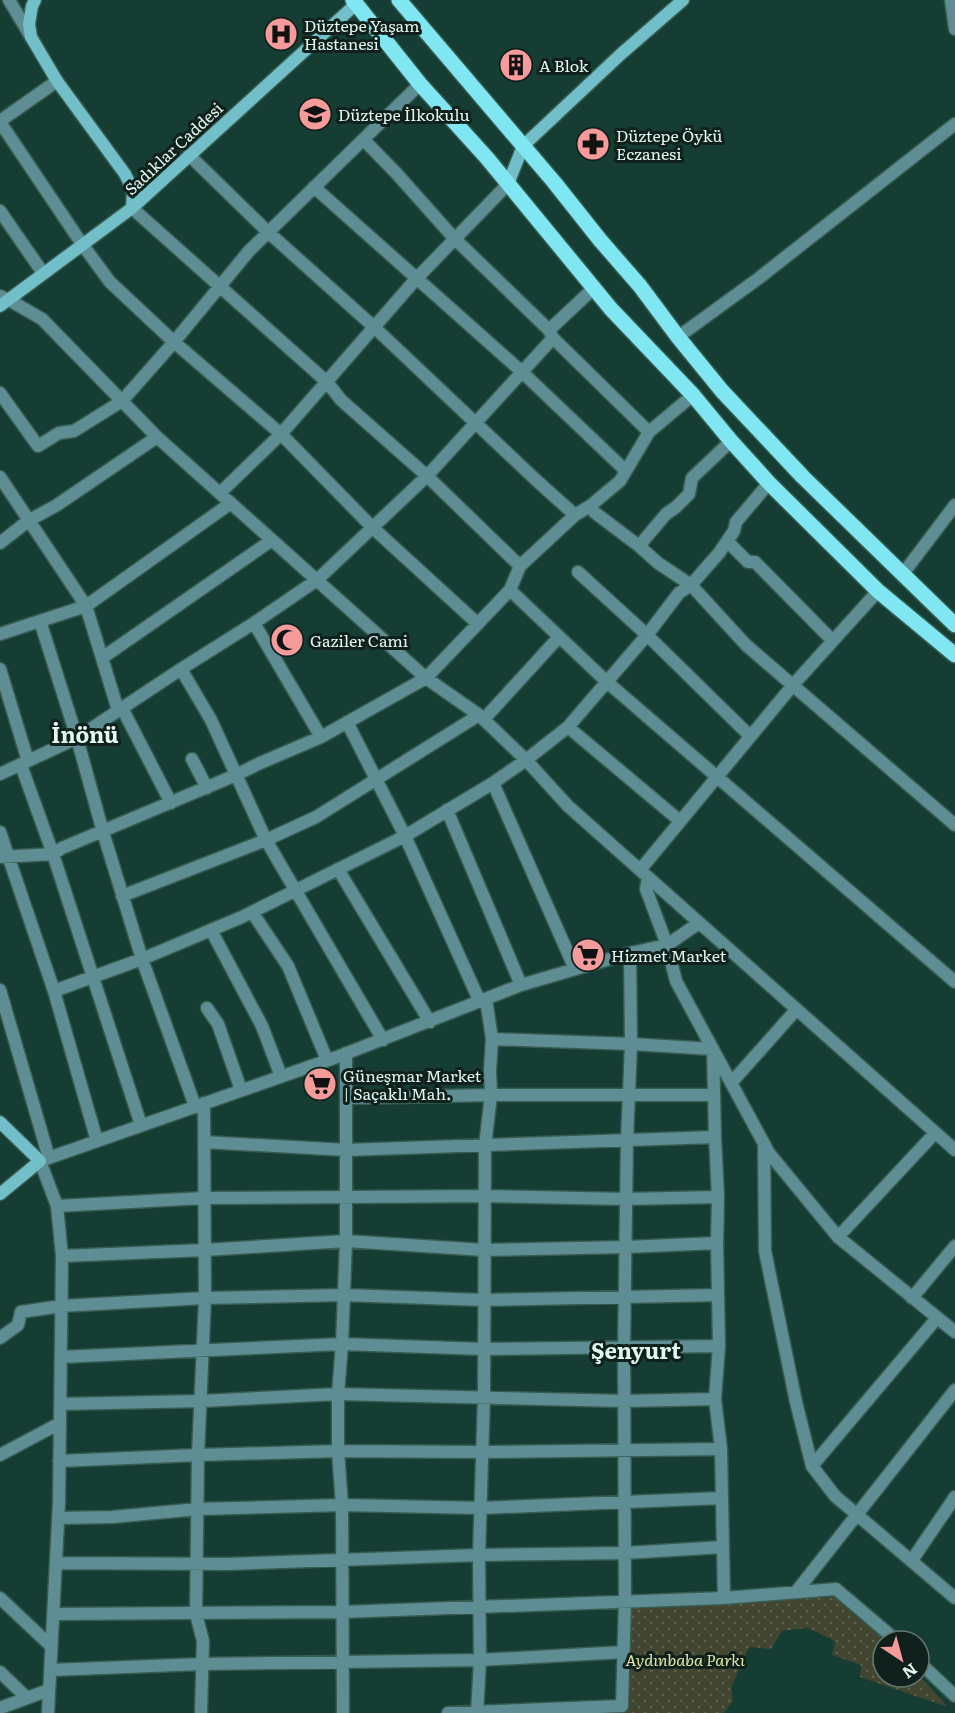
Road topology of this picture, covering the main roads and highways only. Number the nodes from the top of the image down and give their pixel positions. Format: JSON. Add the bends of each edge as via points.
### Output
{"nodes":[{"id":1,"x":35,"y":0,"type":"edge"},
{"id":2,"x":399,"y":0,"type":"edge"},
{"id":3,"x":683,"y":0,"type":"edge"},
{"id":4,"x":355,"y":1,"type":"edge"},
{"id":5,"x":523,"y":146,"type":"junction"},
{"id":6,"x":508,"y":184,"type":"junction"},
{"id":7,"x":132,"y":208,"type":"junction"},
{"id":8,"x":3,"y":301,"type":"edge"},
{"id":9,"x":955,"y":625,"type":"edge"},
{"id":10,"x":955,"y":655,"type":"edge"},
{"id":11,"x":0,"y":1122,"type":"edge"},
{"id":12,"x":0,"y":1194,"type":"edge"}],
"edges":[{"from":1,"to":7,"type":"main road","via":[[29,24],[31,38],[57,81],[125,174],[133,190]]},
{"from":2,"to":5,"type":"main road"},
{"from":3,"to":5,"type":"main road"},
{"from":4,"to":6,"type":"main road","via":[[420,84]]},
{"from":4,"to":7,"type":"main road","name":"Sadıklar Caddesi"},
{"from":5,"to":6,"type":"main road"},
{"from":5,"to":9,"type":"main road","via":[[722,391],[803,477]]},
{"from":6,"to":10,"type":"main road","via":[[611,309],[769,483],[878,591]]},
{"from":7,"to":8,"type":"main road","name":"Sadıklar Caddesi"},
{"from":11,"to":12,"type":"main road","via":[[44,1159]]}]}
